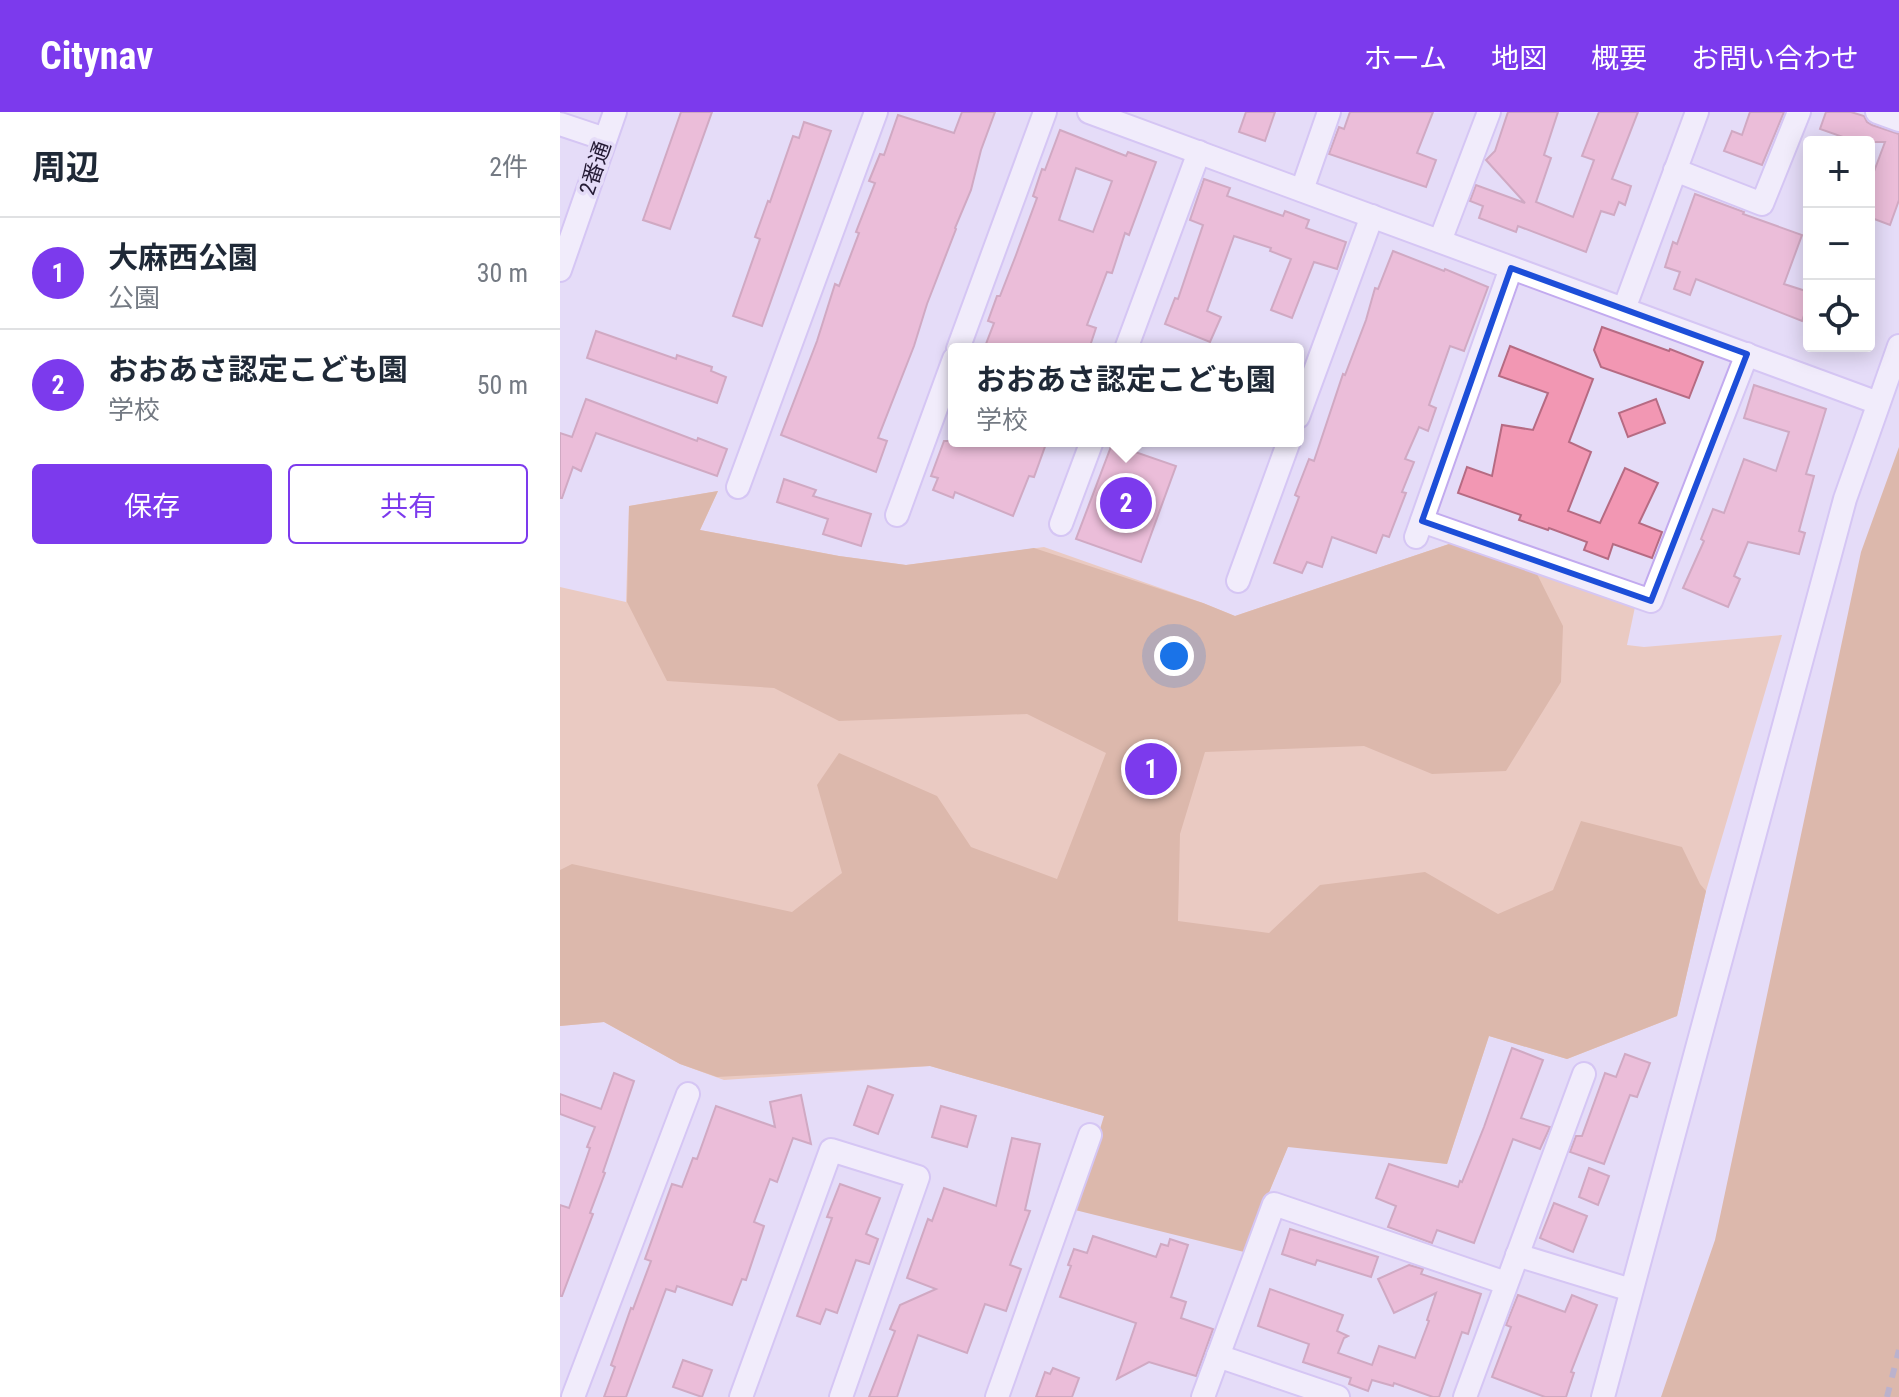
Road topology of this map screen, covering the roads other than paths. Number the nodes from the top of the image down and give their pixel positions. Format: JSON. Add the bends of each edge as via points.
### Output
{"nodes":[{"id":1,"x":615,"y":112,"type":"edge"},
{"id":2,"x":876,"y":112,"type":"edge"},
{"id":3,"x":1045,"y":112,"type":"edge"},
{"id":4,"x":1089,"y":112,"type":"edge"},
{"id":5,"x":1329,"y":112,"type":"edge"},
{"id":6,"x":1489,"y":112,"type":"edge"},
{"id":7,"x":1697,"y":112,"type":"edge"},
{"id":8,"x":1799,"y":112,"type":"edge"},
{"id":9,"x":1877,"y":112,"type":"edge"},
{"id":10,"x":1899,"y":120,"type":"edge"},
{"id":11,"x":560,"y":124,"type":"edge"},
{"id":12,"x":605,"y":139,"type":"junction"},
{"id":13,"x":1199,"y":152,"type":"junction"},
{"id":14,"x":1675,"y":170,"type":"junction"},
{"id":15,"x":1302,"y":190,"type":"junction"},
{"id":16,"x":1372,"y":216,"type":"junction"},
{"id":17,"x":1440,"y":241,"type":"junction"},
{"id":18,"x":1511,"y":268,"type":"junction"},
{"id":19,"x":560,"y":270,"type":"edge"},
{"id":20,"x":1624,"y":309,"type":"junction"},
{"id":21,"x":960,"y":343,"type":"edge"},
{"id":22,"x":1128,"y":343,"type":"edge"},
{"id":23,"x":1899,"y":346,"type":"edge"},
{"id":24,"x":1747,"y":354,"type":"junction"},
{"id":25,"x":948,"y":375,"type":"edge"},
{"id":26,"x":1304,"y":401,"type":"edge"},
{"id":27,"x":1878,"y":403,"type":"junction"},
{"id":28,"x":1090,"y":447,"type":"edge"},
{"id":29,"x":1287,"y":447,"type":"edge"},
{"id":30,"x":738,"y":487,"type":"dead end"},
{"id":31,"x":897,"y":515,"type":"dead end"},
{"id":32,"x":1061,"y":524,"type":"dead end"},
{"id":33,"x":1238,"y":581,"type":"dead end"},
{"id":34,"x":1584,"y":1074,"type":"dead end"},
{"id":35,"x":688,"y":1094,"type":"dead end"},
{"id":36,"x":1090,"y":1135,"type":"dead end"},
{"id":37,"x":1517,"y":1255,"type":"junction"},
{"id":38,"x":1506,"y":1283,"type":"junction"},
{"id":39,"x":1631,"y":1290,"type":"junction"},
{"id":40,"x":1218,"y":1356,"type":"junction"},
{"id":41,"x":573,"y":1397,"type":"edge"},
{"id":42,"x":741,"y":1397,"type":"edge"},
{"id":43,"x":841,"y":1397,"type":"edge"},
{"id":44,"x":997,"y":1397,"type":"edge"},
{"id":45,"x":1203,"y":1397,"type":"edge"},
{"id":46,"x":1338,"y":1397,"type":"edge"},
{"id":47,"x":1465,"y":1397,"type":"edge"},
{"id":48,"x":1603,"y":1397,"type":"edge"}],
"edges":[{"from":1,"to":12,"type":"street","name":"2番通"},
{"from":2,"to":30,"type":"street","via":[[858,134],[771,371]]},
{"from":3,"to":21,"type":"street"},
{"from":4,"to":13,"type":"street"},
{"from":5,"to":15,"type":"street"},
{"from":6,"to":17,"type":"street"},
{"from":7,"to":14,"type":"street"},
{"from":8,"to":14,"type":"street","via":[[1762,204]]},
{"from":9,"to":10,"type":"street"},
{"from":11,"to":12,"type":"street"},
{"from":12,"to":19,"type":"street","name":"2番通"},
{"from":13,"to":15,"type":"street"},
{"from":13,"to":22,"type":"street"},
{"from":14,"to":20,"type":"street"},
{"from":15,"to":16,"type":"street"},
{"from":16,"to":17,"type":"street"},
{"from":16,"to":26,"type":"street"},
{"from":17,"to":18,"type":"street"},
{"from":18,"to":20,"type":"street"},
{"from":18,"to":24,"type":"street","via":[[1419,529],[1651,601]]},
{"from":20,"to":24,"type":"street"},
{"from":23,"to":27,"type":"street"},
{"from":24,"to":27,"type":"street"},
{"from":25,"to":31,"type":"street"},
{"from":27,"to":39,"type":"street","via":[[1841,514]]},
{"from":28,"to":32,"type":"street"},
{"from":29,"to":33,"type":"street"},
{"from":34,"to":37,"type":"street"},
{"from":35,"to":41,"type":"street"},
{"from":36,"to":44,"type":"street"},
{"from":37,"to":38,"type":"street"},
{"from":37,"to":39,"type":"street"},
{"from":38,"to":40,"type":"street","via":[[1274,1204]]},
{"from":38,"to":47,"type":"street"},
{"from":39,"to":48,"type":"street"},
{"from":40,"to":45,"type":"street"},
{"from":40,"to":46,"type":"street"},
{"from":42,"to":43,"type":"street","via":[[831,1150],[918,1177]]}]}
